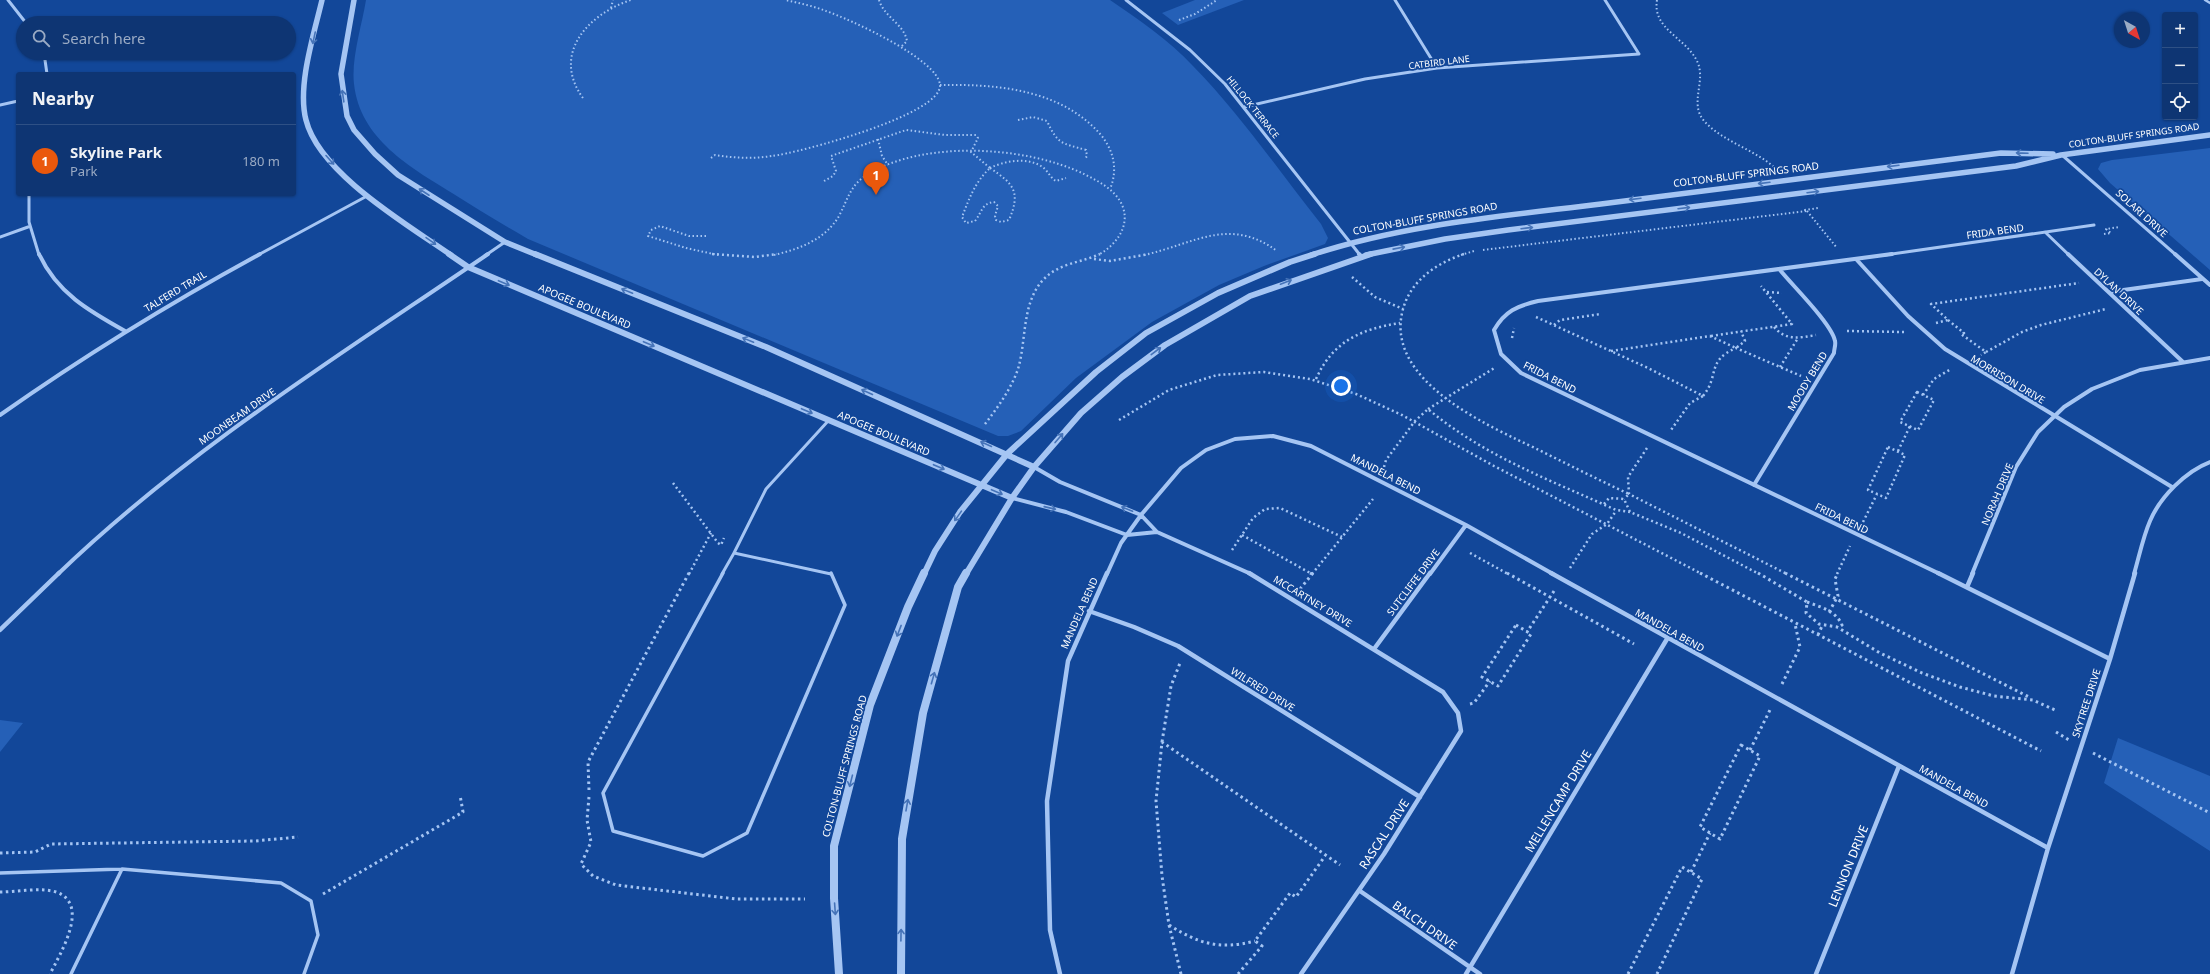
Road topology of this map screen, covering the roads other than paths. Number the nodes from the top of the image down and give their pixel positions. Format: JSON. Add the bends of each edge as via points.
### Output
{"nodes":[{"id":1,"x":8,"y":0,"type":"edge"},
{"id":2,"x":322,"y":0,"type":"edge"},
{"id":3,"x":354,"y":0,"type":"edge"},
{"id":4,"x":1126,"y":0,"type":"edge"},
{"id":5,"x":1395,"y":0,"type":"edge"},
{"id":6,"x":1605,"y":0,"type":"edge"},
{"id":7,"x":2205,"y":0,"type":"edge"},
{"id":8,"x":2210,"y":3,"type":"edge"},
{"id":9,"x":21,"y":16,"type":"edge"},
{"id":10,"x":45,"y":60,"type":"edge"},
{"id":11,"x":1437,"y":68,"type":"junction"},
{"id":12,"x":47,"y":72,"type":"edge"},
{"id":13,"x":16,"y":101,"type":"edge"},
{"id":14,"x":0,"y":105,"type":"edge"},
{"id":15,"x":1244,"y":107,"type":"junction"},
{"id":16,"x":2210,"y":135,"type":"edge"},
{"id":17,"x":2061,"y":155,"type":"junction"},
{"id":18,"x":29,"y":196,"type":"edge"},
{"id":19,"x":367,"y":196,"type":"junction"},
{"id":20,"x":2094,"y":225,"type":"dead end"},
{"id":21,"x":28,"y":227,"type":"junction"},
{"id":22,"x":2045,"y":232,"type":"junction"},
{"id":23,"x":0,"y":237,"type":"edge"},
{"id":24,"x":505,"y":242,"type":"junction"},
{"id":25,"x":1351,"y":242,"type":"junction"},
{"id":26,"x":1361,"y":256,"type":"junction"},
{"id":27,"x":1856,"y":258,"type":"junction"},
{"id":28,"x":468,"y":267,"type":"junction"},
{"id":29,"x":1780,"y":270,"type":"junction"},
{"id":30,"x":2202,"y":278,"type":"junction"},
{"id":31,"x":2210,"y":285,"type":"edge"},
{"id":32,"x":2109,"y":292,"type":"junction"},
{"id":33,"x":124,"y":331,"type":"junction"},
{"id":34,"x":2210,"y":358,"type":"edge"},
{"id":35,"x":2183,"y":362,"type":"junction"},
{"id":36,"x":0,"y":415,"type":"edge"},
{"id":37,"x":2054,"y":416,"type":"junction"},
{"id":38,"x":829,"y":420,"type":"junction"},
{"id":39,"x":1007,"y":454,"type":"junction"},
{"id":40,"x":2210,"y":462,"type":"edge"},
{"id":41,"x":1034,"y":467,"type":"junction"},
{"id":42,"x":1754,"y":485,"type":"junction"},
{"id":43,"x":983,"y":486,"type":"junction"},
{"id":44,"x":2172,"y":487,"type":"junction"},
{"id":45,"x":1012,"y":498,"type":"junction"},
{"id":46,"x":1141,"y":515,"type":"junction"},
{"id":47,"x":1466,"y":525,"type":"junction"},
{"id":48,"x":1157,"y":532,"type":"junction"},
{"id":49,"x":1127,"y":535,"type":"junction"},
{"id":50,"x":734,"y":554,"type":"junction"},
{"id":51,"x":1968,"y":587,"type":"junction"},
{"id":52,"x":1089,"y":612,"type":"junction"},
{"id":53,"x":0,"y":630,"type":"edge"},
{"id":54,"x":1667,"y":639,"type":"junction"},
{"id":55,"x":1374,"y":649,"type":"junction"},
{"id":56,"x":2110,"y":659,"type":"junction"},
{"id":57,"x":1449,"y":700,"type":"joint"},
{"id":58,"x":1899,"y":766,"type":"junction"},
{"id":59,"x":1420,"y":797,"type":"junction"},
{"id":60,"x":2048,"y":848,"type":"junction"},
{"id":61,"x":122,"y":869,"type":"junction"},
{"id":62,"x":0,"y":873,"type":"edge"},
{"id":63,"x":1360,"y":891,"type":"junction"},
{"id":64,"x":1470,"y":967,"type":"junction"},
{"id":65,"x":70,"y":974,"type":"edge"},
{"id":66,"x":304,"y":974,"type":"edge"},
{"id":67,"x":839,"y":974,"type":"edge"},
{"id":68,"x":901,"y":974,"type":"edge"},
{"id":69,"x":1060,"y":974,"type":"edge"},
{"id":70,"x":1301,"y":974,"type":"edge"},
{"id":71,"x":1466,"y":974,"type":"edge"},
{"id":72,"x":1480,"y":974,"type":"edge"},
{"id":73,"x":1816,"y":974,"type":"edge"},
{"id":74,"x":2012,"y":974,"type":"edge"}],
"edges":[{"from":1,"to":9,"type":"street"},
{"from":2,"to":19,"type":"street","name":"APOGEE BOULEVARD","one_way":true,"via":[[304,82],[306,120],[319,147]]},
{"from":24,"to":3,"type":"street","one_way":true,"via":[[398,175],[374,154],[354,130],[347,116],[341,74]]},
{"from":4,"to":15,"type":"street","name":"HILLOCK TERRACE","via":[[1202,59]]},
{"from":5,"to":11,"type":"street"},
{"from":6,"to":11,"type":"street","name":"CATBIRD LANE","via":[[1639,54]]},
{"from":7,"to":8,"type":"lane"},
{"from":10,"to":12,"type":"street"},
{"from":11,"to":15,"type":"street","name":"CATBIRD LANE","via":[[1365,79]]},
{"from":13,"to":14,"type":"street"},
{"from":15,"to":25,"type":"street","name":"HILLOCK TERRACE"},
{"from":16,"to":17,"type":"street","name":"COLTON-BLUFF SPRINGS ROAD"},
{"from":17,"to":25,"type":"street","name":"COLTON-BLUFF SPRINGS ROAD","one_way":true,"via":[[2001,153],[1498,217]]},
{"from":26,"to":17,"type":"street","name":"COLTON-BLUFF SPRINGS ROAD","one_way":true,"via":[[1445,239],[2016,166]]},
{"from":17,"to":30,"type":"street","name":"SOLARI DRIVE"},
{"from":18,"to":21,"type":"street"},
{"from":19,"to":28,"type":"street","name":"APOGEE BOULEVARD","one_way":true},
{"from":19,"to":33,"type":"street","name":"TALFERD TRAIL","via":[[213,278]]},
{"from":20,"to":22,"type":"street","name":"FRIDA BEND"},
{"from":21,"to":23,"type":"street"},
{"from":21,"to":33,"type":"street","via":[[38,254],[68,296]]},
{"from":22,"to":27,"type":"street","name":"FRIDA BEND"},
{"from":22,"to":32,"type":"street","name":"DYLAN DRIVE"},
{"from":24,"to":28,"type":"street","name":"MOONBEAM DRIVE"},
{"from":39,"to":24,"type":"street","one_way":true,"via":[[766,347]]},
{"from":25,"to":26,"type":"street","name":"HILLOCK TERRACE"},
{"from":25,"to":39,"type":"street","name":"COLTON-BLUFF SPRINGS ROAD","via":[[1290,262],[1218,293],[1146,333],[1096,372]]},
{"from":41,"to":26,"type":"street","name":"COLTON-BLUFF SPRINGS ROAD","one_way":true,"via":[[1081,413],[1122,377],[1165,345],[1250,296]]},
{"from":27,"to":29,"type":"street","name":"FRIDA BEND"},
{"from":27,"to":37,"type":"street","name":"MORRISON DRIVE","via":[[1908,316],[1945,349]]},
{"from":28,"to":38,"type":"street","name":"APOGEE BOULEVARD","one_way":true},
{"from":28,"to":53,"type":"street","name":"MOONBEAM DRIVE","via":[[212,443],[102,532]]},
{"from":29,"to":42,"type":"street","name":"MOODY BEND","via":[[1827,326],[1835,345],[1834,353]]},
{"from":29,"to":42,"type":"street","name":"FRIDA BEND","via":[[1520,304],[1507,311],[1494,330],[1497,347],[1506,361],[1521,373]]},
{"from":30,"to":31,"type":"street","name":"SOLARI DRIVE"},
{"from":30,"to":32,"type":"street"},
{"from":32,"to":35,"type":"street","name":"DYLAN DRIVE"},
{"from":33,"to":36,"type":"street","name":"TALFERD TRAIL"},
{"from":34,"to":35,"type":"street","name":"NORAH DRIVE"},
{"from":35,"to":37,"type":"street","name":"NORAH DRIVE","via":[[2140,370],[2108,382],[2077,398]]},
{"from":37,"to":44,"type":"street","name":"MORRISON DRIVE"},
{"from":37,"to":51,"type":"street","name":"NORAH DRIVE","via":[[2038,432],[2016,467]]},
{"from":38,"to":43,"type":"street","name":"APOGEE BOULEVARD","one_way":true},
{"from":38,"to":50,"type":"lane","via":[[766,489]]},
{"from":39,"to":41,"type":"street"},
{"from":39,"to":43,"type":"street","name":"COLTON-BLUFF SPRINGS ROAD"},
{"from":40,"to":44,"type":"street","name":"SKYTREE DRIVE","via":[[2199,466]]},
{"from":41,"to":45,"type":"street","name":"COLTON-BLUFF SPRINGS ROAD"},
{"from":46,"to":41,"type":"street","name":"MCCARTNEY DRIVE","one_way":true,"via":[[1057,480]]},
{"from":42,"to":51,"type":"street","name":"FRIDA BEND"},
{"from":43,"to":45,"type":"street","name":"APOGEE BOULEVARD","one_way":true},
{"from":43,"to":67,"type":"street","name":"COLTON-BLUFF SPRINGS ROAD","one_way":true,"via":[[960,512],[935,551],[908,607],[870,705],[834,846],[834,898]]},
{"from":44,"to":56,"type":"street","name":"SKYTREE DRIVE","via":[[2150,520]]},
{"from":45,"to":49,"type":"street","one_way":true,"via":[[1066,512]]},
{"from":68,"to":45,"type":"street","name":"COLTON-BLUFF SPRINGS ROAD","one_way":true,"via":[[902,839],[923,713],[958,587]]},
{"from":46,"to":47,"type":"street","name":"MANDELA BEND","via":[[1181,468],[1206,450],[1235,439],[1273,436],[1311,446]]},
{"from":46,"to":48,"type":"street","name":"MCCARTNEY DRIVE"},
{"from":46,"to":49,"type":"street","name":"MANDELA BEND"},
{"from":47,"to":54,"type":"street","name":"MANDELA BEND"},
{"from":47,"to":55,"type":"street","name":"SUTCLIFFE DRIVE"},
{"from":48,"to":49,"type":"street"},
{"from":48,"to":55,"type":"street","name":"MCCARTNEY DRIVE","via":[[1255,576]]},
{"from":49,"to":52,"type":"street","name":"MANDELA BEND"},
{"from":50,"to":50,"type":"lane","via":[[602,793],[613,831],[704,856],[747,833],[845,605],[831,573]]},
{"from":51,"to":56,"type":"street","name":"FRIDA BEND"},
{"from":52,"to":59,"type":"street","name":"WILFRED DRIVE","via":[[1134,627],[1186,651]]},
{"from":52,"to":69,"type":"street","name":"MANDELA BEND","via":[[1068,661],[1047,801],[1050,930]]},
{"from":54,"to":58,"type":"street","name":"MANDELA BEND"},
{"from":54,"to":64,"type":"street","name":"MELLENCAMP DRIVE"},
{"from":55,"to":57,"type":"street","name":"MCCARTNEY DRIVE","via":[[1443,692]]},
{"from":56,"to":60,"type":"street","name":"SKYTREE DRIVE"},
{"from":57,"to":59,"type":"street","name":"RASCAL DRIVE","via":[[1458,714],[1461,731]]},
{"from":58,"to":60,"type":"street","name":"MANDELA BEND"},
{"from":58,"to":73,"type":"street","name":"LENNON DRIVE"},
{"from":59,"to":63,"type":"street","name":"RASCAL DRIVE"},
{"from":60,"to":74,"type":"street","name":"SKYTREE DRIVE"},
{"from":61,"to":62,"type":"lane"},
{"from":61,"to":65,"type":"lane"},
{"from":61,"to":66,"type":"lane","via":[[281,883],[311,901],[318,935]]},
{"from":63,"to":64,"type":"street","name":"BALCH DRIVE"},
{"from":63,"to":70,"type":"street","name":"RASCAL DRIVE"},
{"from":64,"to":71,"type":"street","name":"MELLENCAMP DRIVE"},
{"from":64,"to":72,"type":"street","name":"BALCH DRIVE"}]}
